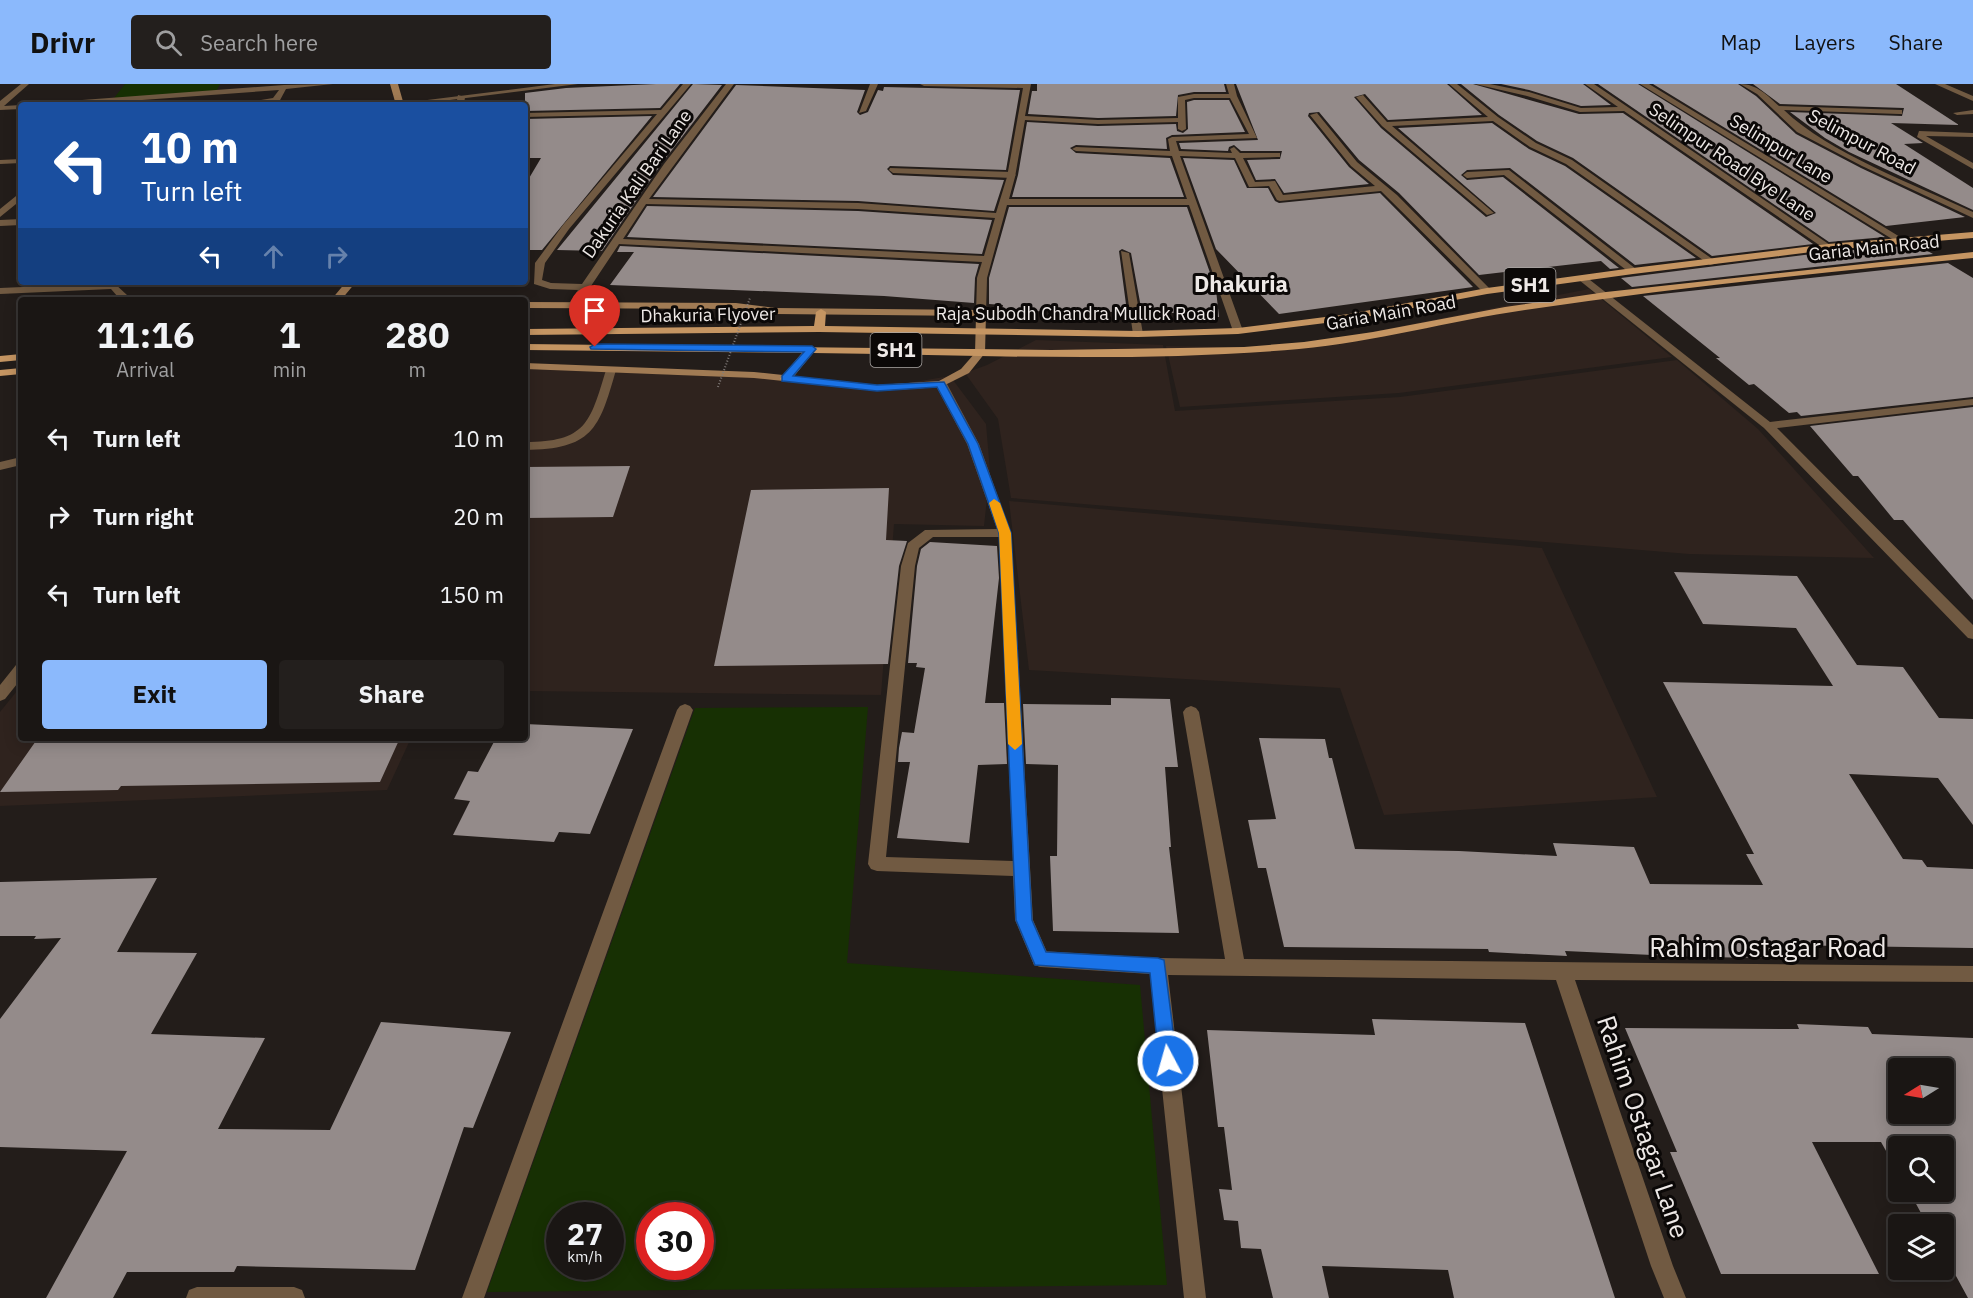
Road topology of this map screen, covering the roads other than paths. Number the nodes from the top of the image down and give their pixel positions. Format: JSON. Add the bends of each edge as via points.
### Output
{"nodes":[{"id":1,"x":25,"y":84,"type":"edge"},
{"id":2,"x":30,"y":84,"type":"edge"},
{"id":3,"x":329,"y":84,"type":"edge"},
{"id":4,"x":394,"y":84,"type":"edge"},
{"id":5,"x":574,"y":84,"type":"edge"},
{"id":6,"x":687,"y":84,"type":"edge"},
{"id":7,"x":730,"y":84,"type":"edge"},
{"id":8,"x":874,"y":84,"type":"edge"},
{"id":9,"x":924,"y":84,"type":"edge"},
{"id":10,"x":1230,"y":84,"type":"edge"},
{"id":11,"x":1453,"y":84,"type":"edge"},
{"id":12,"x":1479,"y":84,"type":"edge"},
{"id":13,"x":1589,"y":84,"type":"edge"},
{"id":14,"x":1644,"y":84,"type":"edge"},
{"id":15,"x":1744,"y":84,"type":"edge"},
{"id":16,"x":1939,"y":84,"type":"edge"},
{"id":17,"x":556,"y":85,"type":"edge"},
{"id":18,"x":1026,"y":85,"type":"edge"},
{"id":19,"x":284,"y":87,"type":"junction"},
{"id":20,"x":1233,"y":96,"type":"junction"},
{"id":21,"x":1360,"y":97,"type":"dead end"},
{"id":22,"x":1973,"y":99,"type":"edge"},
{"id":23,"x":461,"y":101,"type":"edge"},
{"id":24,"x":82,"y":102,"type":"edge"},
{"id":25,"x":264,"y":102,"type":"edge"},
{"id":26,"x":399,"y":102,"type":"edge"},
{"id":27,"x":441,"y":102,"type":"edge"},
{"id":28,"x":18,"y":106,"type":"edge"},
{"id":29,"x":0,"y":107,"type":"edge"},
{"id":30,"x":1777,"y":108,"type":"junction"},
{"id":31,"x":1626,"y":109,"type":"junction"},
{"id":32,"x":862,"y":111,"type":"dead end"},
{"id":33,"x":662,"y":112,"type":"junction"},
{"id":34,"x":1899,"y":112,"type":"dead end"},
{"id":35,"x":1973,"y":112,"type":"edge"},
{"id":36,"x":1957,"y":113,"type":"dead end"},
{"id":37,"x":528,"y":115,"type":"edge"},
{"id":38,"x":1314,"y":115,"type":"dead end"},
{"id":39,"x":1021,"y":118,"type":"junction"},
{"id":40,"x":1495,"y":119,"type":"junction"},
{"id":41,"x":1181,"y":120,"type":"junction"},
{"id":42,"x":1385,"y":124,"type":"junction"},
{"id":43,"x":1973,"y":135,"type":"edge"},
{"id":44,"x":1228,"y":137,"type":"junction"},
{"id":45,"x":1183,"y":138,"type":"junction"},
{"id":46,"x":1076,"y":149,"type":"dead end"},
{"id":47,"x":1175,"y":153,"type":"junction"},
{"id":48,"x":1277,"y":155,"type":"dead end"},
{"id":49,"x":1238,"y":156,"type":"junction"},
{"id":50,"x":18,"y":161,"type":"edge"},
{"id":51,"x":0,"y":162,"type":"edge"},
{"id":52,"x":1973,"y":167,"type":"edge"},
{"id":53,"x":893,"y":170,"type":"dead end"},
{"id":54,"x":1467,"y":175,"type":"dead end"},
{"id":55,"x":1011,"y":176,"type":"junction"},
{"id":56,"x":1381,"y":188,"type":"junction"},
{"id":57,"x":18,"y":198,"type":"edge"},
{"id":58,"x":644,"y":201,"type":"junction"},
{"id":59,"x":1004,"y":202,"type":"junction"},
{"id":60,"x":1192,"y":202,"type":"junction"},
{"id":61,"x":1490,"y":213,"type":"dead end"},
{"id":62,"x":0,"y":214,"type":"edge"},
{"id":63,"x":1973,"y":215,"type":"edge"},
{"id":64,"x":1000,"y":216,"type":"junction"},
{"id":65,"x":18,"y":222,"type":"edge"},
{"id":66,"x":0,"y":223,"type":"edge"},
{"id":67,"x":1973,"y":235,"type":"edge"},
{"id":68,"x":1900,"y":240,"type":"junction"},
{"id":69,"x":616,"y":241,"type":"junction"},
{"id":70,"x":1828,"y":247,"type":"junction"},
{"id":71,"x":1124,"y":252,"type":"dead end"},
{"id":72,"x":1973,"y":255,"type":"edge"},
{"id":73,"x":988,"y":258,"type":"junction"},
{"id":74,"x":1713,"y":263,"type":"junction"},
{"id":75,"x":1633,"y":271,"type":"junction"},
{"id":76,"x":1582,"y":278,"type":"junction"},
{"id":77,"x":348,"y":285,"type":"edge"},
{"id":78,"x":585,"y":287,"type":"junction"},
{"id":79,"x":0,"y":291,"type":"edge"},
{"id":80,"x":1487,"y":291,"type":"junction"},
{"id":81,"x":1606,"y":296,"type":"junction"},
{"id":82,"x":123,"y":297,"type":"edge"},
{"id":83,"x":338,"y":297,"type":"edge"},
{"id":84,"x":528,"y":305,"type":"edge"},
{"id":85,"x":573,"y":305,"type":"junction"},
{"id":86,"x":821,"y":312,"type":"junction"},
{"id":87,"x":981,"y":313,"type":"junction"},
{"id":88,"x":819,"y":329,"type":"junction"},
{"id":89,"x":981,"y":331,"type":"junction"},
{"id":90,"x":1238,"y":331,"type":"junction"},
{"id":91,"x":528,"y":332,"type":"edge"},
{"id":92,"x":1138,"y":334,"type":"junction"},
{"id":93,"x":528,"y":347,"type":"edge"},
{"id":94,"x":812,"y":349,"type":"junction"},
{"id":95,"x":980,"y":353,"type":"junction"},
{"id":96,"x":18,"y":357,"type":"edge"},
{"id":97,"x":0,"y":359,"type":"edge"},
{"id":98,"x":528,"y":366,"type":"edge"},
{"id":99,"x":611,"y":369,"type":"junction"},
{"id":100,"x":18,"y":371,"type":"edge"},
{"id":101,"x":0,"y":373,"type":"edge"},
{"id":102,"x":786,"y":379,"type":"junction"},
{"id":103,"x":941,"y":384,"type":"junction"},
{"id":104,"x":1973,"y":402,"type":"edge"},
{"id":105,"x":1768,"y":426,"type":"junction"},
{"id":106,"x":528,"y":446,"type":"edge"},
{"id":107,"x":18,"y":462,"type":"edge"},
{"id":108,"x":0,"y":466,"type":"edge"},
{"id":109,"x":1005,"y":533,"type":"junction"},
{"id":110,"x":1973,"y":634,"type":"edge"},
{"id":111,"x":18,"y":673,"type":"edge"},
{"id":112,"x":0,"y":694,"type":"edge"},
{"id":113,"x":685,"y":710,"type":"dead end"},
{"id":114,"x":1191,"y":712,"type":"dead end"},
{"id":115,"x":1021,"y":868,"type":"junction"},
{"id":116,"x":1158,"y":966,"type":"junction"},
{"id":117,"x":1236,"y":967,"type":"junction"},
{"id":118,"x":1563,"y":972,"type":"junction"},
{"id":119,"x":1973,"y":974,"type":"edge"},
{"id":120,"x":197,"y":1298,"type":"edge"},
{"id":121,"x":294,"y":1298,"type":"edge"},
{"id":122,"x":473,"y":1298,"type":"edge"},
{"id":123,"x":1195,"y":1298,"type":"edge"},
{"id":124,"x":1675,"y":1298,"type":"edge"}],
"edges":[{"from":1,"to":2,"type":"street"},
{"from":1,"to":29,"type":"street"},
{"from":3,"to":19,"type":"street"},
{"from":4,"to":26,"type":"street"},
{"from":5,"to":17,"type":"street"},
{"from":6,"to":33,"type":"street"},
{"from":7,"to":58,"type":"street","name":"Dakuria Kali Bari Lane"},
{"from":8,"to":32,"type":"street"},
{"from":9,"to":18,"type":"street"},
{"from":10,"to":20,"type":"street"},
{"from":11,"to":40,"type":"street"},
{"from":12,"to":31,"type":"street","via":[[1580,110]]},
{"from":13,"to":31,"type":"street","name":"Selimpur Road Bye Lane"},
{"from":14,"to":68,"type":"street","name":"Selimpur Lane"},
{"from":15,"to":30,"type":"street","name":"Selimpur Road"},
{"from":16,"to":22,"type":"street"},
{"from":17,"to":23,"type":"street"},
{"from":18,"to":39,"type":"street"},
{"from":19,"to":24,"type":"street"},
{"from":19,"to":25,"type":"street","via":[[276,100]]},
{"from":20,"to":41,"type":"street","via":[[1181,99]]},
{"from":20,"to":44,"type":"street","via":[[1254,136]]},
{"from":21,"to":42,"type":"street"},
{"from":23,"to":27,"type":"street"},
{"from":28,"to":29,"type":"street"},
{"from":30,"to":34,"type":"street"},
{"from":30,"to":63,"type":"street","name":"Selimpur Road","via":[[1800,130]]},
{"from":31,"to":70,"type":"street","name":"Selimpur Road Bye Lane"},
{"from":33,"to":37,"type":"street"},
{"from":33,"to":78,"type":"street","via":[[540,263],[537,282]]},
{"from":35,"to":36,"type":"street"},
{"from":38,"to":56,"type":"street","via":[[1354,164]]},
{"from":39,"to":41,"type":"street","via":[[1098,122]]},
{"from":39,"to":55,"type":"street"},
{"from":40,"to":42,"type":"street"},
{"from":40,"to":74,"type":"street","via":[[1533,146],[1569,162]]},
{"from":41,"to":45,"type":"street"},
{"from":42,"to":61,"type":"street"},
{"from":43,"to":52,"type":"street","via":[[1920,135]]},
{"from":44,"to":45,"type":"street"},
{"from":44,"to":49,"type":"street"},
{"from":45,"to":47,"type":"street","via":[[1172,139]]},
{"from":46,"to":47,"type":"street"},
{"from":47,"to":49,"type":"street"},
{"from":47,"to":60,"type":"street"},
{"from":48,"to":49,"type":"street"},
{"from":49,"to":56,"type":"street","via":[[1252,185],[1272,183],[1280,198]]},
{"from":50,"to":51,"type":"street"},
{"from":53,"to":55,"type":"street"},
{"from":54,"to":75,"type":"street","via":[[1506,172]]},
{"from":55,"to":59,"type":"street"},
{"from":56,"to":80,"type":"street"},
{"from":57,"to":62,"type":"street"},
{"from":58,"to":64,"type":"street","via":[[858,206]]},
{"from":58,"to":69,"type":"street","name":"Dakuria Kali Bari Lane"},
{"from":59,"to":60,"type":"street"},
{"from":59,"to":64,"type":"street"},
{"from":60,"to":90,"type":"street"},
{"from":64,"to":73,"type":"street"},
{"from":65,"to":66,"type":"street"},
{"from":67,"to":68,"type":"main road","name":"Raja Subodh Chandra Mullick Road","number":"SH1"},
{"from":68,"to":70,"type":"main road","name":"Raja Subodh Chandra Mullick Road","number":"SH1"},
{"from":69,"to":73,"type":"street"},
{"from":69,"to":78,"type":"street","name":"Dakuria Kali Bari Lane"},
{"from":70,"to":74,"type":"main road","name":"Raja Subodh Chandra Mullick Road","number":"SH1"},
{"from":71,"to":92,"type":"street"},
{"from":72,"to":81,"type":"main road","name":"Garia Main Road","number":"SH1"},
{"from":73,"to":87,"type":"street","via":[[982,278]]},
{"from":74,"to":75,"type":"main road","name":"Raja Subodh Chandra Mullick Road","number":"SH1"},
{"from":75,"to":76,"type":"main road","name":"Raja Subodh Chandra Mullick Road","number":"SH1"},
{"from":76,"to":80,"type":"main road","name":"Raja Subodh Chandra Mullick Road","number":"SH1"},
{"from":76,"to":81,"type":"street"},
{"from":77,"to":83,"type":"street"},
{"from":78,"to":85,"type":"street","name":"Dakuria Kali Bari Lane"},
{"from":79,"to":82,"type":"street","via":[[114,286]]},
{"from":80,"to":90,"type":"main road","name":"Raja Subodh Chandra Mullick Road","number":"SH1"},
{"from":81,"to":95,"type":"main road","name":"Garia Main Road","number":"SH1","via":[[1304,345],[1188,352]]},
{"from":81,"to":105,"type":"street"},
{"from":84,"to":85,"type":"street"},
{"from":85,"to":86,"type":"street","via":[[736,306]]},
{"from":86,"to":87,"type":"street"},
{"from":86,"to":88,"type":"main road"},
{"from":87,"to":89,"type":"street"},
{"from":88,"to":89,"type":"main road","name":"Raja Subodh Chandra Mullick Road","number":"SH1"},
{"from":88,"to":91,"type":"main road","name":"Dhakuria Flyover","number":"SH1"},
{"from":89,"to":92,"type":"main road","name":"Raja Subodh Chandra Mullick Road","number":"SH1"},
{"from":89,"to":95,"type":"street"},
{"from":90,"to":92,"type":"main road","name":"Raja Subodh Chandra Mullick Road","number":"SH1"},
{"from":93,"to":94,"type":"main road","name":"Dhakuria Flyover","number":"SH1"},
{"from":94,"to":95,"type":"main road","name":"Garia Main Road","number":"SH1"},
{"from":94,"to":102,"type":"main road"},
{"from":95,"to":103,"type":"street","via":[[965,371]]},
{"from":96,"to":97,"type":"main road"},
{"from":98,"to":99,"type":"street"},
{"from":99,"to":102,"type":"street"},
{"from":99,"to":106,"type":"street","via":[[586,433],[557,446]]},
{"from":100,"to":101,"type":"main road"},
{"from":102,"to":103,"type":"street","via":[[877,388]]},
{"from":103,"to":109,"type":"street","via":[[973,444]]},
{"from":104,"to":105,"type":"street"},
{"from":105,"to":110,"type":"street"},
{"from":107,"to":108,"type":"street"},
{"from":109,"to":115,"type":"street"},
{"from":109,"to":115,"type":"street","via":[[930,533],[914,546],[908,566],[877,864]]},
{"from":111,"to":112,"type":"street"},
{"from":113,"to":122,"type":"street"},
{"from":114,"to":117,"type":"street"},
{"from":115,"to":116,"type":"street","name":"Rahim Ostagar Road","via":[[1024,920],[1041,959]]},
{"from":116,"to":117,"type":"street","name":"Rahim Ostagar Road"},
{"from":116,"to":123,"type":"street"},
{"from":117,"to":118,"type":"street","name":"Rahim Ostagar Road"},
{"from":118,"to":119,"type":"street","name":"Rahim Ostagar Road"},
{"from":118,"to":124,"type":"street","name":"Rahim Ostagar Lane"},
{"from":120,"to":121,"type":"street"}]}
